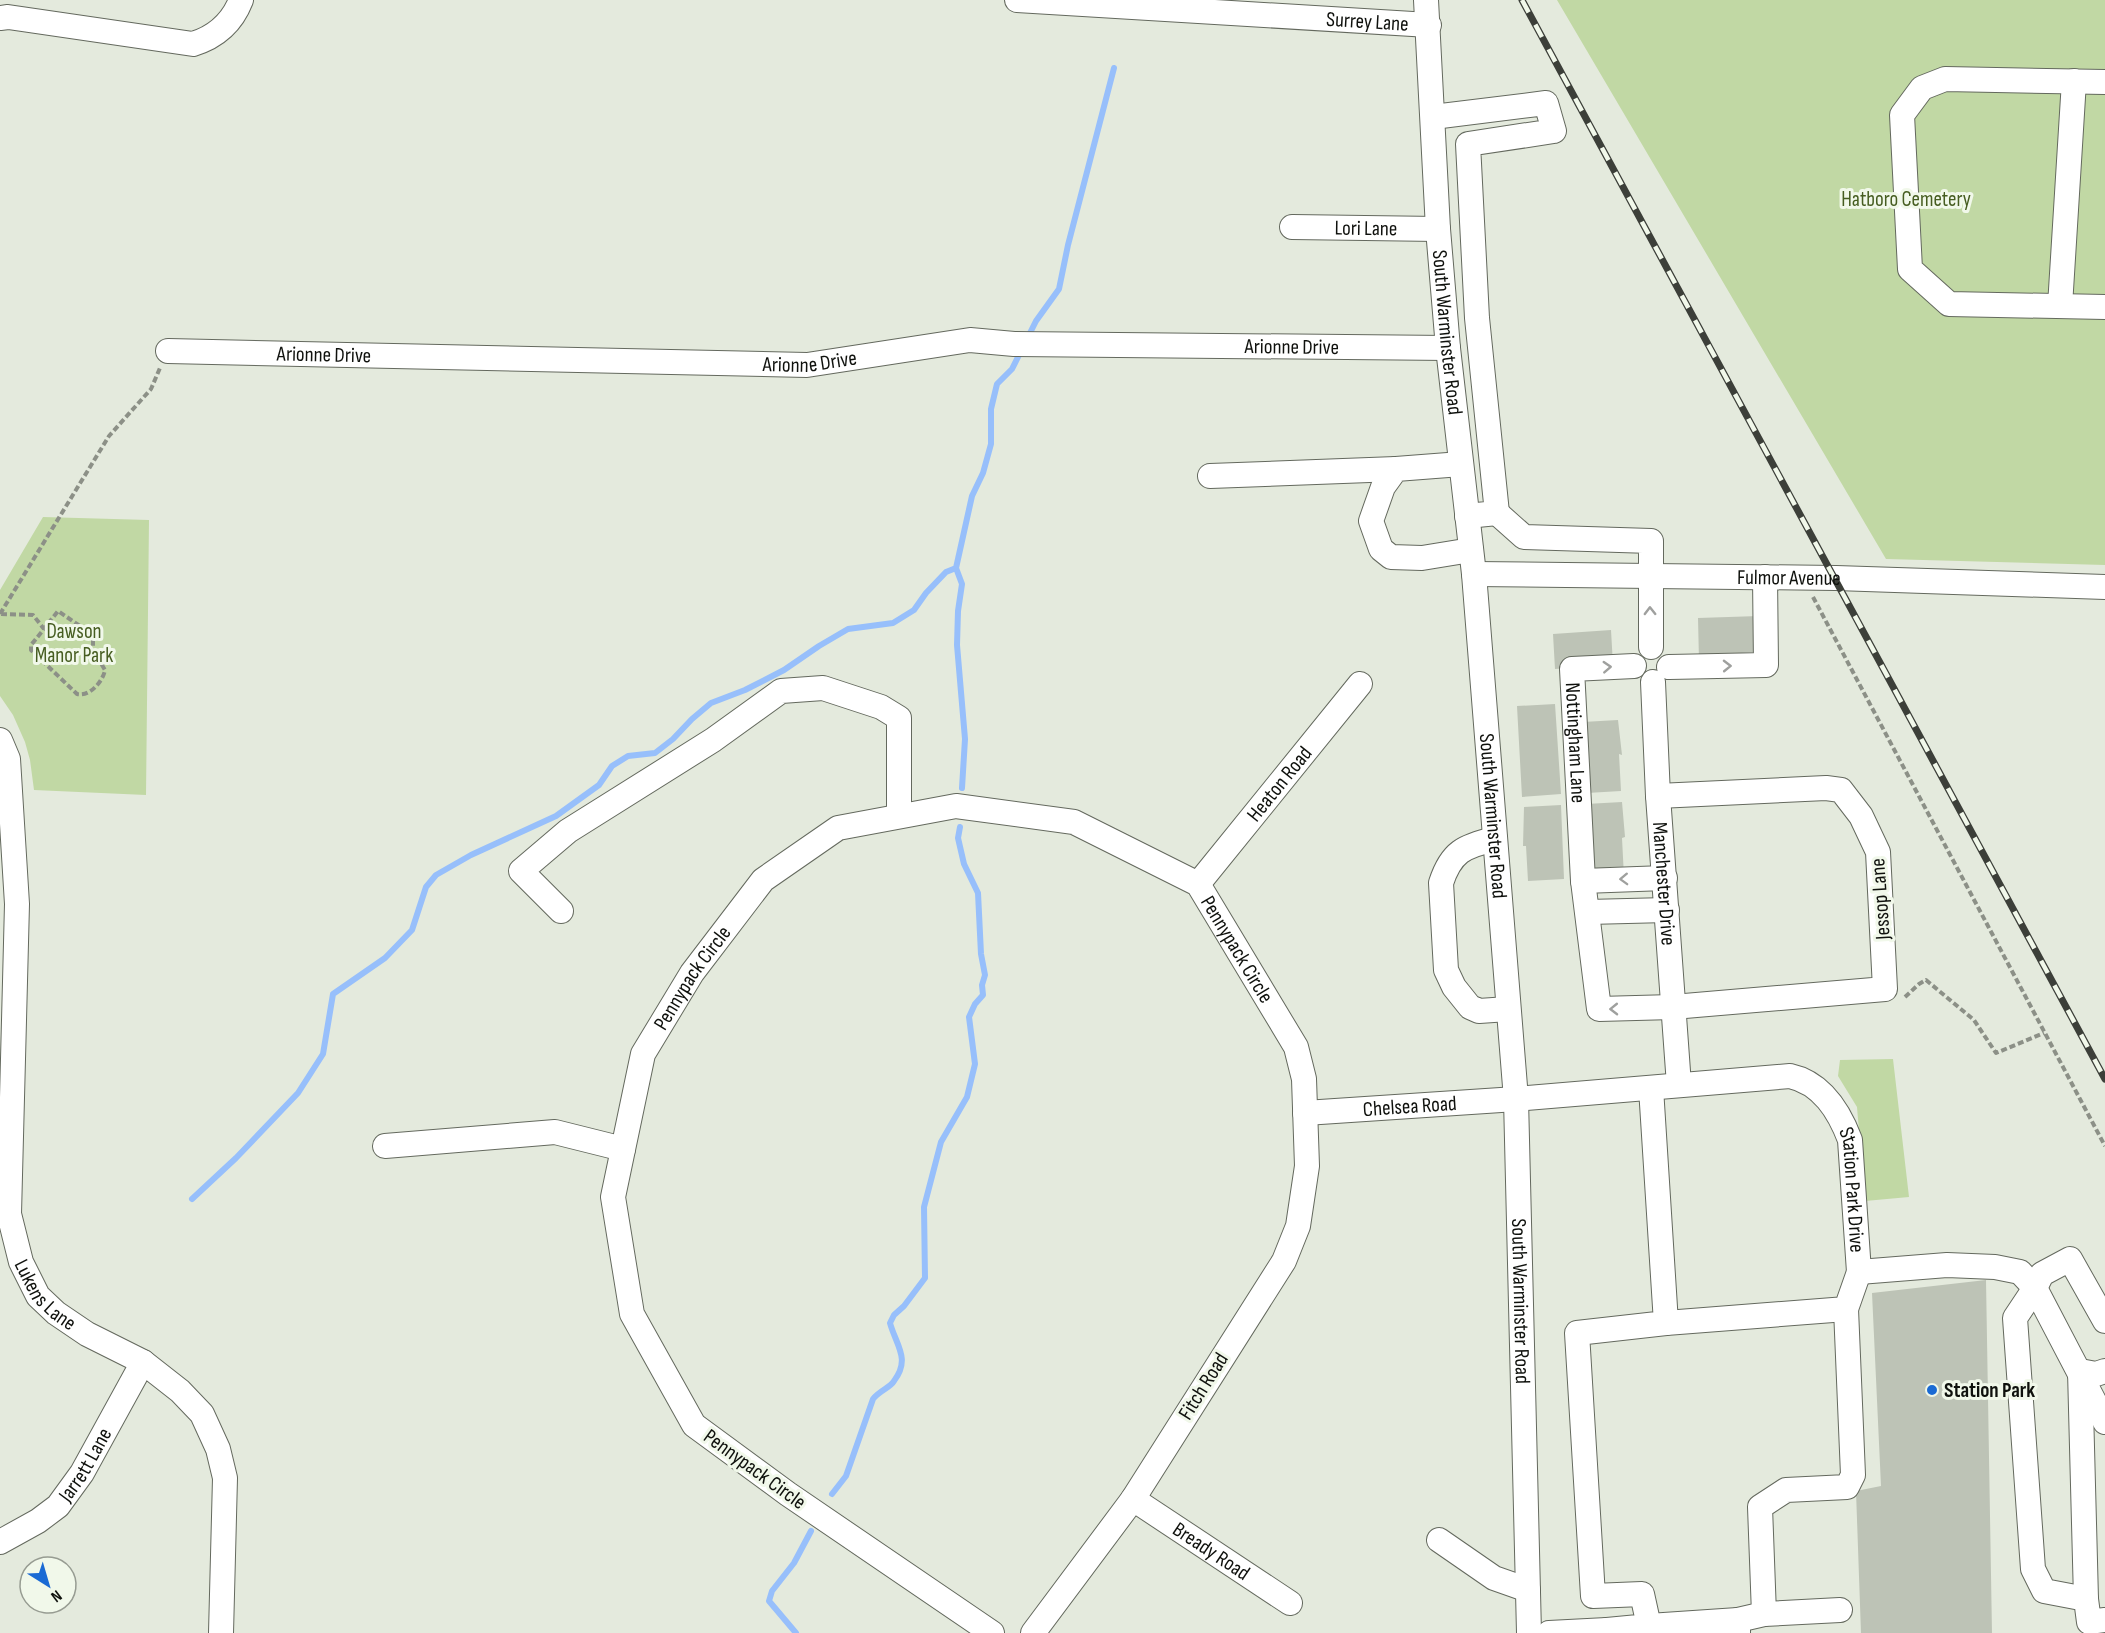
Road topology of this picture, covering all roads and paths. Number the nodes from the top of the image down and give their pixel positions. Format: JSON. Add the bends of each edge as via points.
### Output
{"nodes":[{"id":1,"x":241,"y":0,"type":"edge"},
{"id":2,"x":1017,"y":0,"type":"edge"},
{"id":3,"x":1426,"y":0,"type":"edge"},
{"id":4,"x":0,"y":18,"type":"edge"},
{"id":5,"x":1429,"y":25,"type":"junction"},
{"id":6,"x":2074,"y":81,"type":"junction"},
{"id":7,"x":2105,"y":82,"type":"edge"},
{"id":8,"x":1433,"y":117,"type":"junction"},
{"id":9,"x":1468,"y":144,"type":"junction"},
{"id":10,"x":1434,"y":148,"type":"junction"},
{"id":11,"x":1471,"y":189,"type":"junction"},
{"id":12,"x":1437,"y":195,"type":"junction"},
{"id":13,"x":1292,"y":227,"type":"dead end"},
{"id":14,"x":1438,"y":229,"type":"junction"},
{"id":15,"x":2060,"y":306,"type":"junction"},
{"id":16,"x":2105,"y":307,"type":"edge"},
{"id":17,"x":1477,"y":318,"type":"junction"},
{"id":18,"x":1446,"y":320,"type":"junction"},
{"id":19,"x":168,"y":351,"type":"joint"},
{"id":20,"x":1450,"y":359,"type":"junction"},
{"id":21,"x":1482,"y":366,"type":"junction"},
{"id":22,"x":1461,"y":464,"type":"junction"},
{"id":23,"x":1395,"y":469,"type":"junction"},
{"id":24,"x":1210,"y":476,"type":"dead end"},
{"id":25,"x":1497,"y":513,"type":"junction"},
{"id":26,"x":1467,"y":516,"type":"junction"},
{"id":27,"x":1539,"y":538,"type":"junction"},
{"id":28,"x":1471,"y":550,"type":"junction"},
{"id":29,"x":1474,"y":574,"type":"junction"},
{"id":30,"x":1538,"y":574,"type":"junction"},
{"id":31,"x":1650,"y":575,"type":"junction"},
{"id":32,"x":1765,"y":577,"type":"junction"},
{"id":33,"x":1803,"y":578,"type":"junction"},
{"id":34,"x":2105,"y":586,"type":"edge"},
{"id":35,"x":44,"y":629,"type":"junction"},
{"id":36,"x":1651,"y":647,"type":"junction"},
{"id":37,"x":1634,"y":666,"type":"junction"},
{"id":38,"x":1661,"y":674,"type":"junction"},
{"id":39,"x":1360,"y":684,"type":"dead end"},
{"id":40,"x":0,"y":740,"type":"edge"},
{"id":41,"x":1658,"y":796,"type":"junction"},
{"id":42,"x":899,"y":816,"type":"junction"},
{"id":43,"x":1495,"y":839,"type":"junction"},
{"id":44,"x":1665,"y":878,"type":"junction"},
{"id":45,"x":1583,"y":881,"type":"junction"},
{"id":46,"x":1198,"y":884,"type":"junction"},
{"id":47,"x":1667,"y":910,"type":"junction"},
{"id":48,"x":561,"y":911,"type":"dead end"},
{"id":49,"x":1588,"y":912,"type":"junction"},
{"id":50,"x":1885,"y":989,"type":"junction"},
{"id":51,"x":1673,"y":1007,"type":"junction"},
{"id":52,"x":1508,"y":1009,"type":"junction"},
{"id":53,"x":2044,"y":1033,"type":"junction"},
{"id":54,"x":7,"y":1042,"type":"edge"},
{"id":55,"x":1679,"y":1086,"type":"junction"},
{"id":56,"x":1651,"y":1088,"type":"junction"},
{"id":57,"x":1516,"y":1099,"type":"junction"},
{"id":58,"x":1305,"y":1113,"type":"junction"},
{"id":59,"x":385,"y":1146,"type":"dead end"},
{"id":60,"x":2105,"y":1146,"type":"edge"},
{"id":61,"x":623,"y":1149,"type":"junction"},
{"id":62,"x":1859,"y":1272,"type":"junction"},
{"id":63,"x":2036,"y":1288,"type":"junction"},
{"id":64,"x":1846,"y":1309,"type":"junction"},
{"id":65,"x":2105,"y":1321,"type":"edge"},
{"id":66,"x":1666,"y":1323,"type":"junction"},
{"id":67,"x":143,"y":1362,"type":"junction"},
{"id":68,"x":2080,"y":1371,"type":"junction"},
{"id":69,"x":2105,"y":1371,"type":"edge"},
{"id":70,"x":2105,"y":1422,"type":"edge"},
{"id":71,"x":1133,"y":1498,"type":"junction"},
{"id":72,"x":1438,"y":1540,"type":"dead end"},
{"id":73,"x":0,"y":1542,"type":"edge"},
{"id":74,"x":1528,"y":1590,"type":"junction"},
{"id":75,"x":2086,"y":1599,"type":"junction"},
{"id":76,"x":1290,"y":1604,"type":"dead end"},
{"id":77,"x":1840,"y":1610,"type":"dead end"},
{"id":78,"x":1764,"y":1614,"type":"junction"},
{"id":79,"x":2105,"y":1620,"type":"edge"},
{"id":80,"x":1650,"y":1626,"type":"junction"},
{"id":81,"x":1738,"y":1627,"type":"edge"},
{"id":82,"x":1607,"y":1631,"type":"edge"},
{"id":83,"x":220,"y":1633,"type":"edge"},
{"id":84,"x":992,"y":1633,"type":"edge"},
{"id":85,"x":1033,"y":1633,"type":"edge"},
{"id":86,"x":1529,"y":1633,"type":"edge"},
{"id":87,"x":1549,"y":1633,"type":"edge"}],
"edges":[{"from":1,"to":4,"type":"street","via":[[220,32],[193,44],[8,16]]},
{"from":2,"to":5,"type":"street","name":"Surrey Lane"},
{"from":3,"to":5,"type":"street","name":"South Warminster Road"},
{"from":5,"to":8,"type":"street","name":"South Warminster Road"},
{"from":6,"to":7,"type":"street"},
{"from":6,"to":15,"type":"street"},
{"from":6,"to":15,"type":"street","via":[[1945,79],[1922,88],[1902,115],[1910,269],[1949,304]]},
{"from":8,"to":9,"type":"street","via":[[1546,103],[1554,131]]},
{"from":8,"to":10,"type":"street","name":"South Warminster Road"},
{"from":9,"to":10,"type":"street"},
{"from":9,"to":11,"type":"street"},
{"from":10,"to":12,"type":"street","name":"South Warminster Road"},
{"from":11,"to":12,"type":"street"},
{"from":11,"to":17,"type":"street"},
{"from":12,"to":14,"type":"street","name":"South Warminster Road"},
{"from":13,"to":14,"type":"street","name":"Lori Lane"},
{"from":14,"to":18,"type":"street","name":"South Warminster Road"},
{"from":15,"to":16,"type":"street"},
{"from":17,"to":18,"type":"street"},
{"from":17,"to":21,"type":"street"},
{"from":18,"to":20,"type":"street","name":"South Warminster Road"},
{"from":19,"to":20,"type":"street","name":"Arionne Drive","via":[[807,365],[970,340]]},
{"from":19,"to":35,"type":"path","via":[[151,389],[109,436],[0,614],[33,615]]},
{"from":20,"to":21,"type":"street","name":"Arionne Drive"},
{"from":20,"to":22,"type":"street","name":"South Warminster Road"},
{"from":21,"to":25,"type":"street"},
{"from":22,"to":23,"type":"street"},
{"from":22,"to":26,"type":"street","name":"South Warminster Road"},
{"from":23,"to":24,"type":"street"},
{"from":23,"to":28,"type":"street","via":[[1383,487],[1371,521],[1381,549],[1391,558],[1422,558]]},
{"from":25,"to":26,"type":"street"},
{"from":25,"to":27,"type":"street","via":[[1524,537]]},
{"from":26,"to":28,"type":"street","name":"South Warminster Road"},
{"from":27,"to":30,"type":"street"},
{"from":27,"to":31,"type":"street","via":[[1651,541]]},
{"from":28,"to":29,"type":"street","name":"South Warminster Road"},
{"from":29,"to":30,"type":"street","name":"Fulmor Avenue"},
{"from":29,"to":43,"type":"street","name":"South Warminster Road"},
{"from":30,"to":31,"type":"street","name":"Fulmor Avenue"},
{"from":31,"to":32,"type":"street","name":"Fulmor Avenue"},
{"from":36,"to":31,"type":"street","one_way":true},
{"from":32,"to":33,"type":"street","name":"Fulmor Avenue"},
{"from":38,"to":32,"type":"street","one_way":true,"via":[[1766,665]]},
{"from":33,"to":34,"type":"street","name":"Fulmor Avenue"},
{"from":33,"to":53,"type":"path"},
{"from":35,"to":35,"type":"path","via":[[31,650],[77,694],[88,694],[105,670],[93,650],[93,635],[58,611]]},
{"from":36,"to":37,"type":"street","via":[[1641,651]]},
{"from":36,"to":38,"type":"street","via":[[1666,655]]},
{"from":37,"to":38,"type":"street","via":[[1642,679]]},
{"from":45,"to":37,"type":"street","name":"Nottingham Lane","one_way":true,"via":[[1572,669]]},
{"from":38,"to":41,"type":"street","name":"Manchester Drive"},
{"from":39,"to":46,"type":"street","name":"Heaton Road"},
{"from":40,"to":54,"type":"street","name":"Lukens Lane","via":[[8,759],[17,904]]},
{"from":41,"to":44,"type":"street","name":"Manchester Drive"},
{"from":41,"to":50,"type":"street","name":"Jessop Lane","via":[[1841,790],[1861,816],[1878,852]]},
{"from":42,"to":46,"type":"street","name":"Pennypack Circle","via":[[956,806],[1074,822]]},
{"from":42,"to":48,"type":"street","via":[[899,718],[881,707],[823,688],[781,691],[713,740],[568,831],[521,871]]},
{"from":42,"to":61,"type":"street","name":"Pennypack Circle","via":[[838,828],[764,880],[692,973],[644,1054]]},
{"from":43,"to":52,"type":"street","name":"South Warminster Road"},
{"from":43,"to":52,"type":"street","via":[[1471,844],[1445,871],[1441,883],[1446,970],[1470,1007],[1479,1011]]},
{"from":44,"to":45,"type":"street","one_way":true},
{"from":44,"to":47,"type":"street","name":"Manchester Drive"},
{"from":45,"to":49,"type":"street"},
{"from":46,"to":58,"type":"street","name":"Pennypack Circle","via":[[1296,1047],[1304,1079]]},
{"from":47,"to":49,"type":"street"},
{"from":47,"to":51,"type":"street","name":"Manchester Drive"},
{"from":51,"to":49,"type":"street","one_way":true,"via":[[1599,1009]]},
{"from":50,"to":51,"type":"street"},
{"from":50,"to":53,"type":"path","via":[[1904,998],[1926,980],[1974,1020],[1996,1053]]},
{"from":51,"to":55,"type":"street","name":"Manchester Drive"},
{"from":52,"to":57,"type":"street","name":"South Warminster Road"},
{"from":53,"to":60,"type":"path"},
{"from":54,"to":67,"type":"street","name":"Lukens Lane","via":[[9,1214],[21,1262],[38,1296],[56,1313],[87,1334]]},
{"from":55,"to":56,"type":"street","name":"Station Park Drive"},
{"from":55,"to":62,"type":"street","name":"Station Park Drive","via":[[1790,1076],[1816,1087],[1843,1122],[1850,1140]]},
{"from":56,"to":57,"type":"street","name":"Station Park Drive"},
{"from":56,"to":66,"type":"street"},
{"from":57,"to":58,"type":"street","name":"Chelsea Road"},
{"from":57,"to":74,"type":"street","name":"South Warminster Road"},
{"from":58,"to":71,"type":"street","name":"Fitch Road","via":[[1307,1166],[1298,1226],[1284,1261]]},
{"from":59,"to":61,"type":"street","via":[[555,1132]]},
{"from":61,"to":84,"type":"street","name":"Pennypack Circle","via":[[612,1197],[632,1314],[694,1425]]},
{"from":62,"to":63,"type":"street","name":"Station Park Drive","via":[[1947,1265],[1995,1267],[2020,1272]]},
{"from":62,"to":64,"type":"street"},
{"from":63,"to":65,"type":"street","via":[[2042,1274],[2070,1259]]},
{"from":63,"to":68,"type":"street","name":"Station Park Drive"},
{"from":63,"to":75,"type":"street","via":[[2015,1318],[2033,1569],[2044,1591]]},
{"from":64,"to":66,"type":"street"},
{"from":64,"to":78,"type":"street","via":[[1853,1475],[1847,1487],[1786,1490],[1760,1507]]},
{"from":66,"to":80,"type":"street","via":[[1577,1333],[1593,1596],[1642,1594]]},
{"from":67,"to":73,"type":"street","name":"Jarrett Lane","via":[[82,1473],[58,1506]]},
{"from":67,"to":83,"type":"street","name":"Lukens Lane","via":[[202,1414],[218,1449],[225,1478]]},
{"from":68,"to":69,"type":"street"},
{"from":68,"to":70,"type":"street","name":"Station Park Drive"},
{"from":68,"to":75,"type":"street"},
{"from":71,"to":76,"type":"street","name":"Bready Road"},
{"from":71,"to":85,"type":"street","name":"Fitch Road"},
{"from":72,"to":74,"type":"street","via":[[1494,1578]]},
{"from":74,"to":86,"type":"street","name":"South Warminster Road"},
{"from":75,"to":79,"type":"street","via":[[2089,1622]]},
{"from":77,"to":78,"type":"street"},
{"from":78,"to":81,"type":"street"},
{"from":80,"to":81,"type":"street"},
{"from":80,"to":82,"type":"street"},
{"from":82,"to":87,"type":"street"}]}
